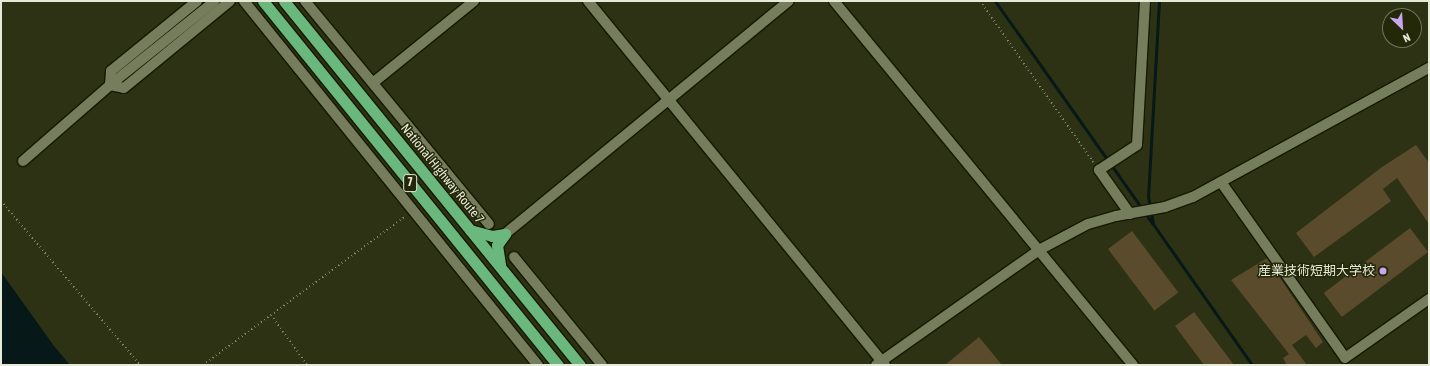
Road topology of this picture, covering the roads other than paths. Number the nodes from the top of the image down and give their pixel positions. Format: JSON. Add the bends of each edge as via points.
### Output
{"nodes":[{"id":1,"x":197,"y":1,"type":"edge"},
{"id":2,"x":215,"y":1,"type":"edge"},
{"id":3,"x":230,"y":1,"type":"edge"},
{"id":4,"x":244,"y":1,"type":"edge"},
{"id":5,"x":263,"y":1,"type":"edge"},
{"id":6,"x":284,"y":1,"type":"edge"},
{"id":7,"x":305,"y":1,"type":"edge"},
{"id":8,"x":474,"y":1,"type":"edge"},
{"id":9,"x":588,"y":1,"type":"edge"},
{"id":10,"x":789,"y":1,"type":"edge"},
{"id":11,"x":834,"y":1,"type":"edge"},
{"id":12,"x":1145,"y":1,"type":"edge"},
{"id":13,"x":1429,"y":68,"type":"edge"},
{"id":14,"x":374,"y":82,"type":"junction"},
{"id":15,"x":110,"y":85,"type":"junction"},
{"id":16,"x":668,"y":98,"type":"junction"},
{"id":17,"x":23,"y":161,"type":"dead end"},
{"id":18,"x":1221,"y":182,"type":"junction"},
{"id":19,"x":1134,"y":213,"type":"junction"},
{"id":20,"x":489,"y":224,"type":"dead end"},
{"id":21,"x":469,"y":229,"type":"junction"},
{"id":22,"x":505,"y":234,"type":"junction"},
{"id":23,"x":1039,"y":250,"type":"junction"},
{"id":24,"x":514,"y":257,"type":"dead end"},
{"id":25,"x":501,"y":268,"type":"junction"},
{"id":26,"x":1429,"y":299,"type":"edge"},
{"id":27,"x":881,"y":364,"type":"edge"},
{"id":28,"x":538,"y":365,"type":"edge"},
{"id":29,"x":558,"y":365,"type":"edge"},
{"id":30,"x":580,"y":365,"type":"edge"},
{"id":31,"x":602,"y":365,"type":"edge"},
{"id":32,"x":1133,"y":365,"type":"edge"}],
"edges":[{"from":1,"to":15,"type":"street","via":[[111,71]]},
{"from":2,"to":15,"type":"street"},
{"from":3,"to":15,"type":"street","via":[[124,88]]},
{"from":4,"to":28,"type":"street"},
{"from":5,"to":29,"type":"highway","number":"7"},
{"from":6,"to":21,"type":"highway","name":"National Highway Route 7","number":"7"},
{"from":7,"to":14,"type":"street"},
{"from":8,"to":14,"type":"street"},
{"from":9,"to":16,"type":"street"},
{"from":10,"to":16,"type":"street"},
{"from":11,"to":23,"type":"street"},
{"from":12,"to":19,"type":"street","via":[[1137,145],[1099,170]]},
{"from":13,"to":18,"type":"street"},
{"from":14,"to":20,"type":"street"},
{"from":15,"to":17,"type":"street"},
{"from":16,"to":22,"type":"street"},
{"from":16,"to":27,"type":"street"},
{"from":18,"to":19,"type":"street","via":[[1193,197],[1166,207]]},
{"from":18,"to":26,"type":"street","via":[[1345,358]]},
{"from":19,"to":23,"type":"street","via":[[1088,224]]},
{"from":21,"to":22,"type":"highway","via":[[481,235]]},
{"from":21,"to":25,"type":"highway","name":"National Highway Route 7","number":"7"},
{"from":22,"to":25,"type":"highway","via":[[497,245]]},
{"from":23,"to":27,"type":"street"},
{"from":23,"to":32,"type":"street"},
{"from":24,"to":31,"type":"street"},
{"from":25,"to":30,"type":"highway","name":"National Highway Route 7","number":"7"}]}
